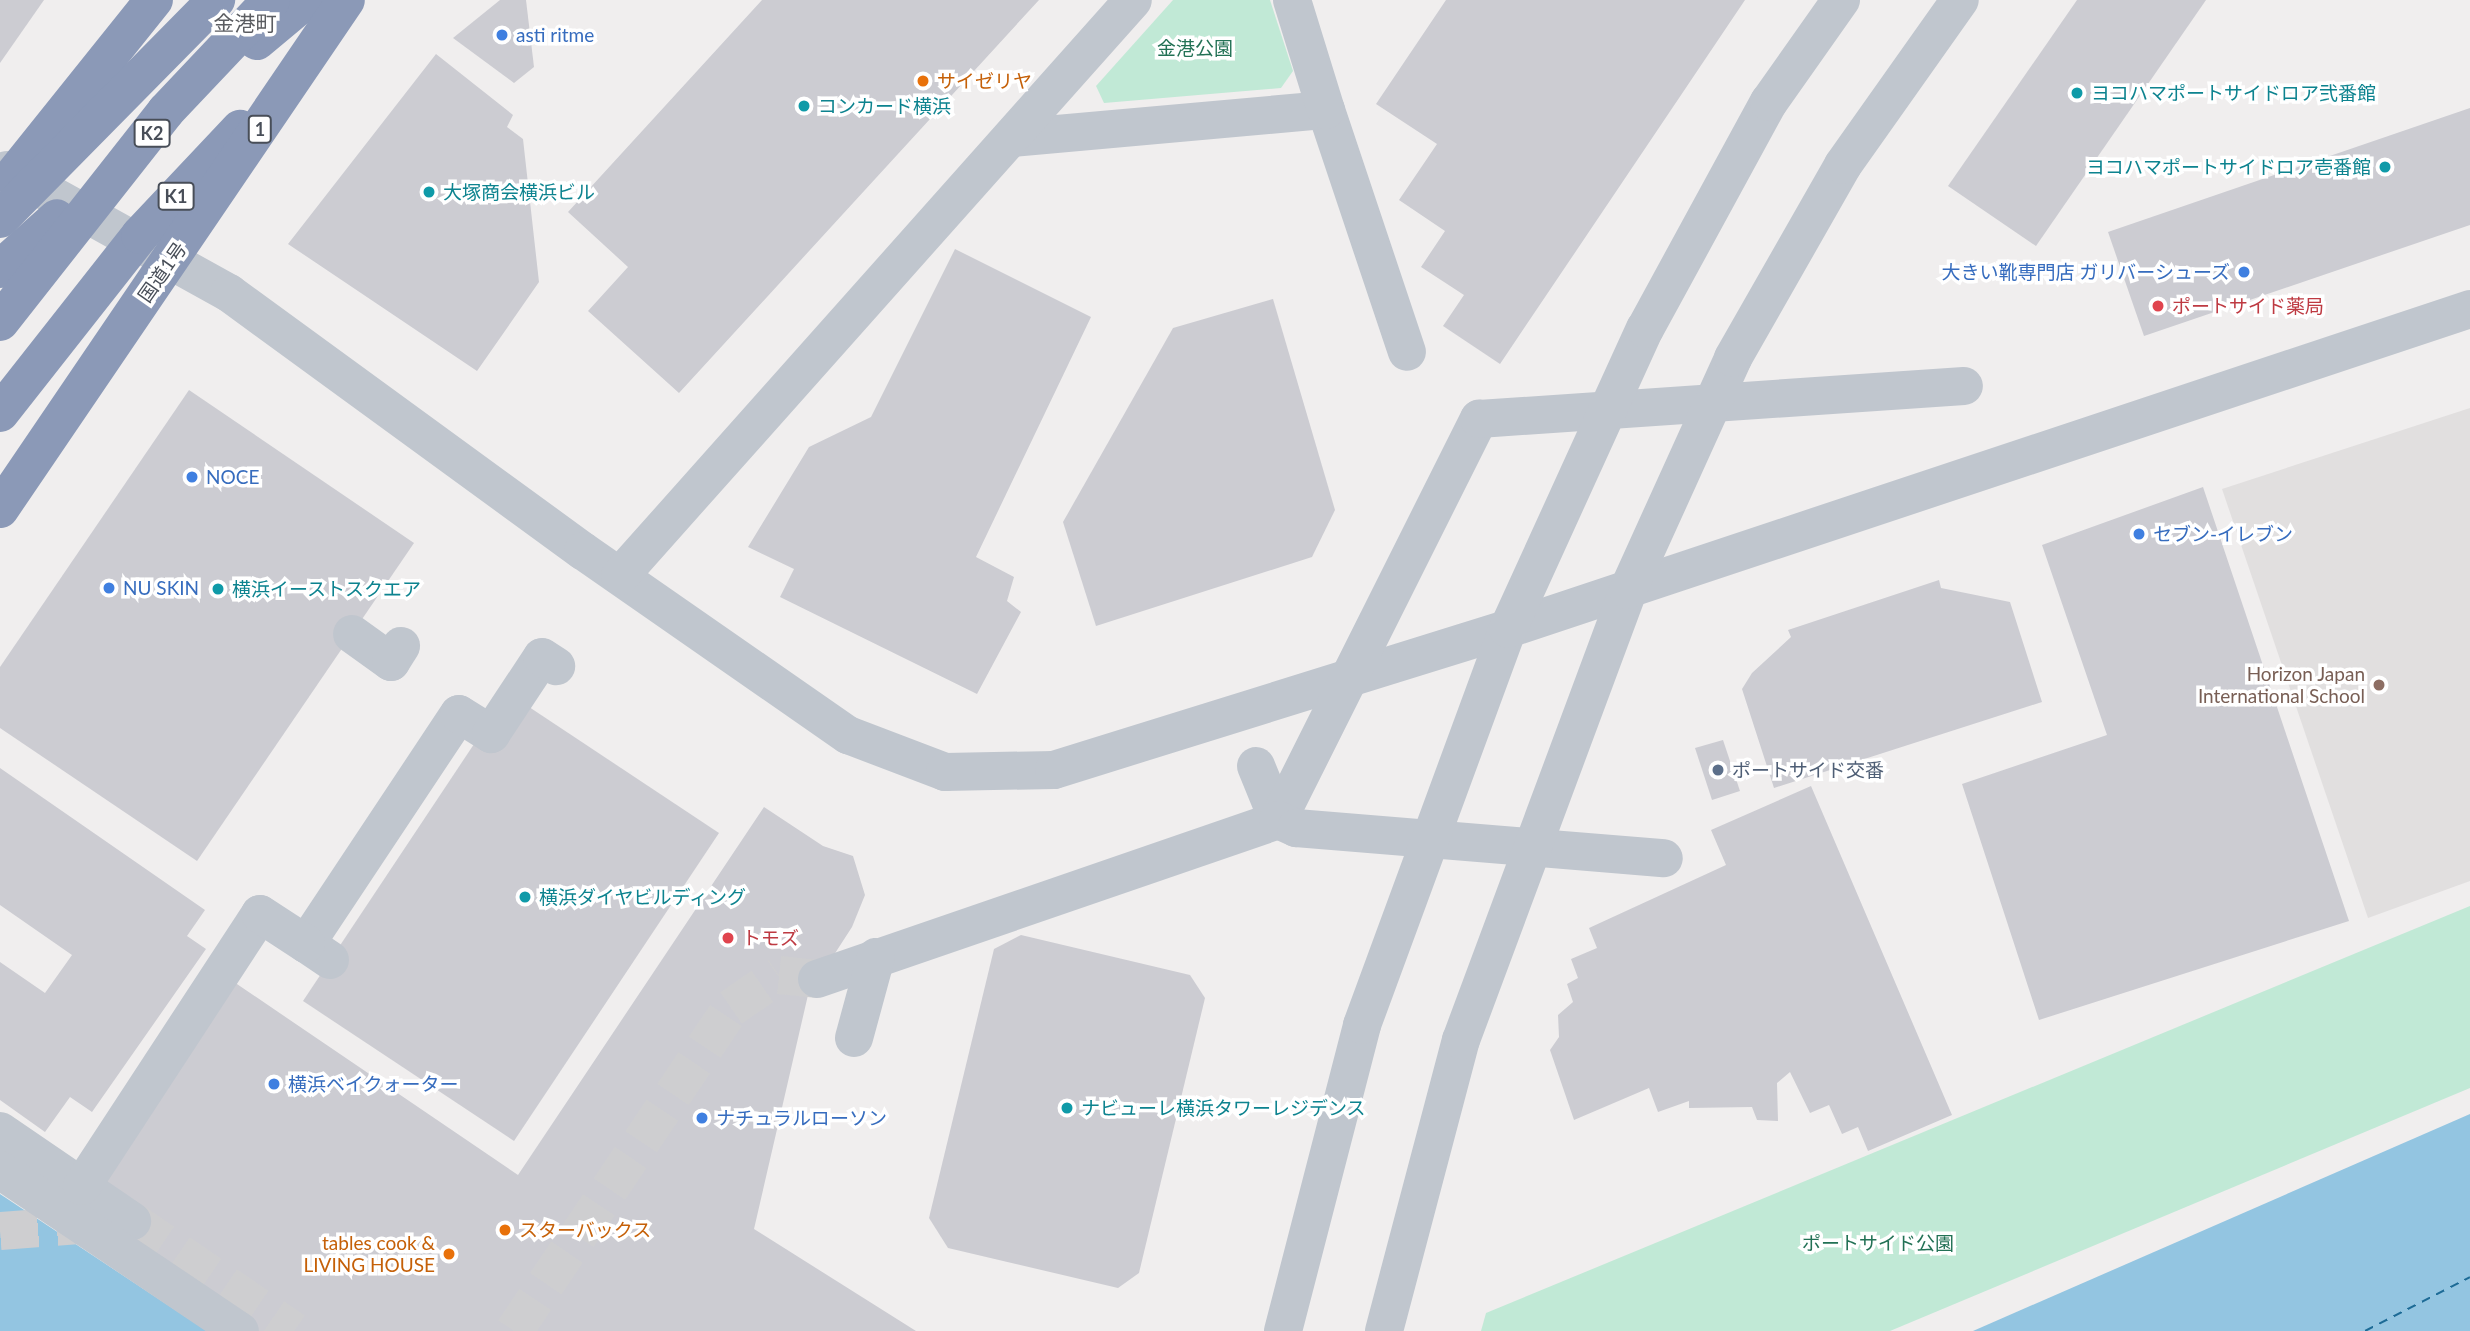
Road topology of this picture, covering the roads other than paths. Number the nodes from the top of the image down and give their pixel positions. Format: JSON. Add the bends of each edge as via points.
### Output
{"nodes":[{"id":1,"x":154,"y":0,"type":"edge"},
{"id":2,"x":216,"y":0,"type":"edge"},
{"id":3,"x":271,"y":0,"type":"edge"},
{"id":4,"x":306,"y":0,"type":"edge"},
{"id":5,"x":346,"y":0,"type":"edge"},
{"id":6,"x":376,"y":0,"type":"edge"},
{"id":7,"x":1133,"y":0,"type":"edge"},
{"id":8,"x":1292,"y":0,"type":"edge"},
{"id":9,"x":1841,"y":0,"type":"edge"},
{"id":10,"x":1960,"y":0,"type":"edge"},
{"id":11,"x":1326,"y":110,"type":"junction"},
{"id":12,"x":1011,"y":138,"type":"junction"},
{"id":13,"x":5,"y":178,"type":"edge"},
{"id":14,"x":0,"y":219,"type":"edge"},
{"id":15,"x":173,"y":257,"type":"junction"},
{"id":16,"x":0,"y":269,"type":"edge"},
{"id":17,"x":2470,"y":309,"type":"edge"},
{"id":18,"x":0,"y":322,"type":"edge"},
{"id":19,"x":1407,"y":352,"type":"dead end"},
{"id":20,"x":1964,"y":386,"type":"dead end"},
{"id":21,"x":0,"y":413,"type":"edge"},
{"id":22,"x":0,"y":509,"type":"edge"},
{"id":23,"x":620,"y":576,"type":"junction"},
{"id":24,"x":1628,"y":590,"type":"junction"},
{"id":25,"x":1508,"y":629,"type":"junction"},
{"id":26,"x":352,"y":635,"type":"dead end"},
{"id":27,"x":401,"y":646,"type":"dead end"},
{"id":28,"x":556,"y":666,"type":"dead end"},
{"id":29,"x":1256,"y":766,"type":"dead end"},
{"id":30,"x":1278,"y":820,"type":"junction"},
{"id":31,"x":1664,"y":858,"type":"dead end"},
{"id":32,"x":876,"y":957,"type":"junction"},
{"id":33,"x":817,"y":979,"type":"tunnel mouth"},
{"id":34,"x":854,"y":1038,"type":"dead end"},
{"id":35,"x":9,"y":1139,"type":"edge"},
{"id":36,"x":82,"y":1186,"type":"junction"},
{"id":37,"x":132,"y":1221,"type":"dead end"},
{"id":38,"x":240,"y":1331,"type":"edge"},
{"id":39,"x":1283,"y":1331,"type":"edge"},
{"id":40,"x":1384,"y":1331,"type":"edge"}],
"edges":[{"from":1,"to":13,"type":"highway"},
{"from":2,"to":14,"type":"highway","number":"K2"},
{"from":3,"to":18,"type":"highway","via":[[166,111]]},
{"from":4,"to":16,"type":"highway","number":"K2"},
{"from":5,"to":15,"type":"highway","name":"国道1号","number":"1"},
{"from":6,"to":21,"type":"highway","number":"K1","via":[[285,83],[140,235]]},
{"from":7,"to":12,"type":"street"},
{"from":8,"to":11,"type":"street"},
{"from":9,"to":25,"type":"street","via":[[1769,102],[1645,329]]},
{"from":10,"to":24,"type":"street","via":[[1843,165],[1733,358]]},
{"from":11,"to":12,"type":"street"},
{"from":11,"to":19,"type":"street"},
{"from":12,"to":23,"type":"street"},
{"from":13,"to":15,"type":"street"},
{"from":15,"to":22,"type":"highway","name":"国道1号","number":"1"},
{"from":15,"to":23,"type":"street"},
{"from":17,"to":24,"type":"street"},
{"from":20,"to":30,"type":"street","via":[[1476,410]]},
{"from":23,"to":25,"type":"street","via":[[848,735],[945,772],[1054,770]]},
{"from":24,"to":25,"type":"street"},
{"from":24,"to":40,"type":"street","via":[[1461,1040]]},
{"from":25,"to":39,"type":"street","via":[[1362,1026]]},
{"from":26,"to":27,"type":"street","via":[[391,662]]},
{"from":28,"to":36,"type":"street","via":[[542,657],[491,734],[459,714],[318,952],[260,914]]},
{"from":29,"to":30,"type":"street"},
{"from":30,"to":31,"type":"street","via":[[1296,828]]},
{"from":30,"to":32,"type":"street"},
{"from":32,"to":33,"type":"street"},
{"from":32,"to":34,"type":"street"},
{"from":35,"to":36,"type":"street"},
{"from":35,"to":38,"type":"street"},
{"from":36,"to":37,"type":"street"}]}
